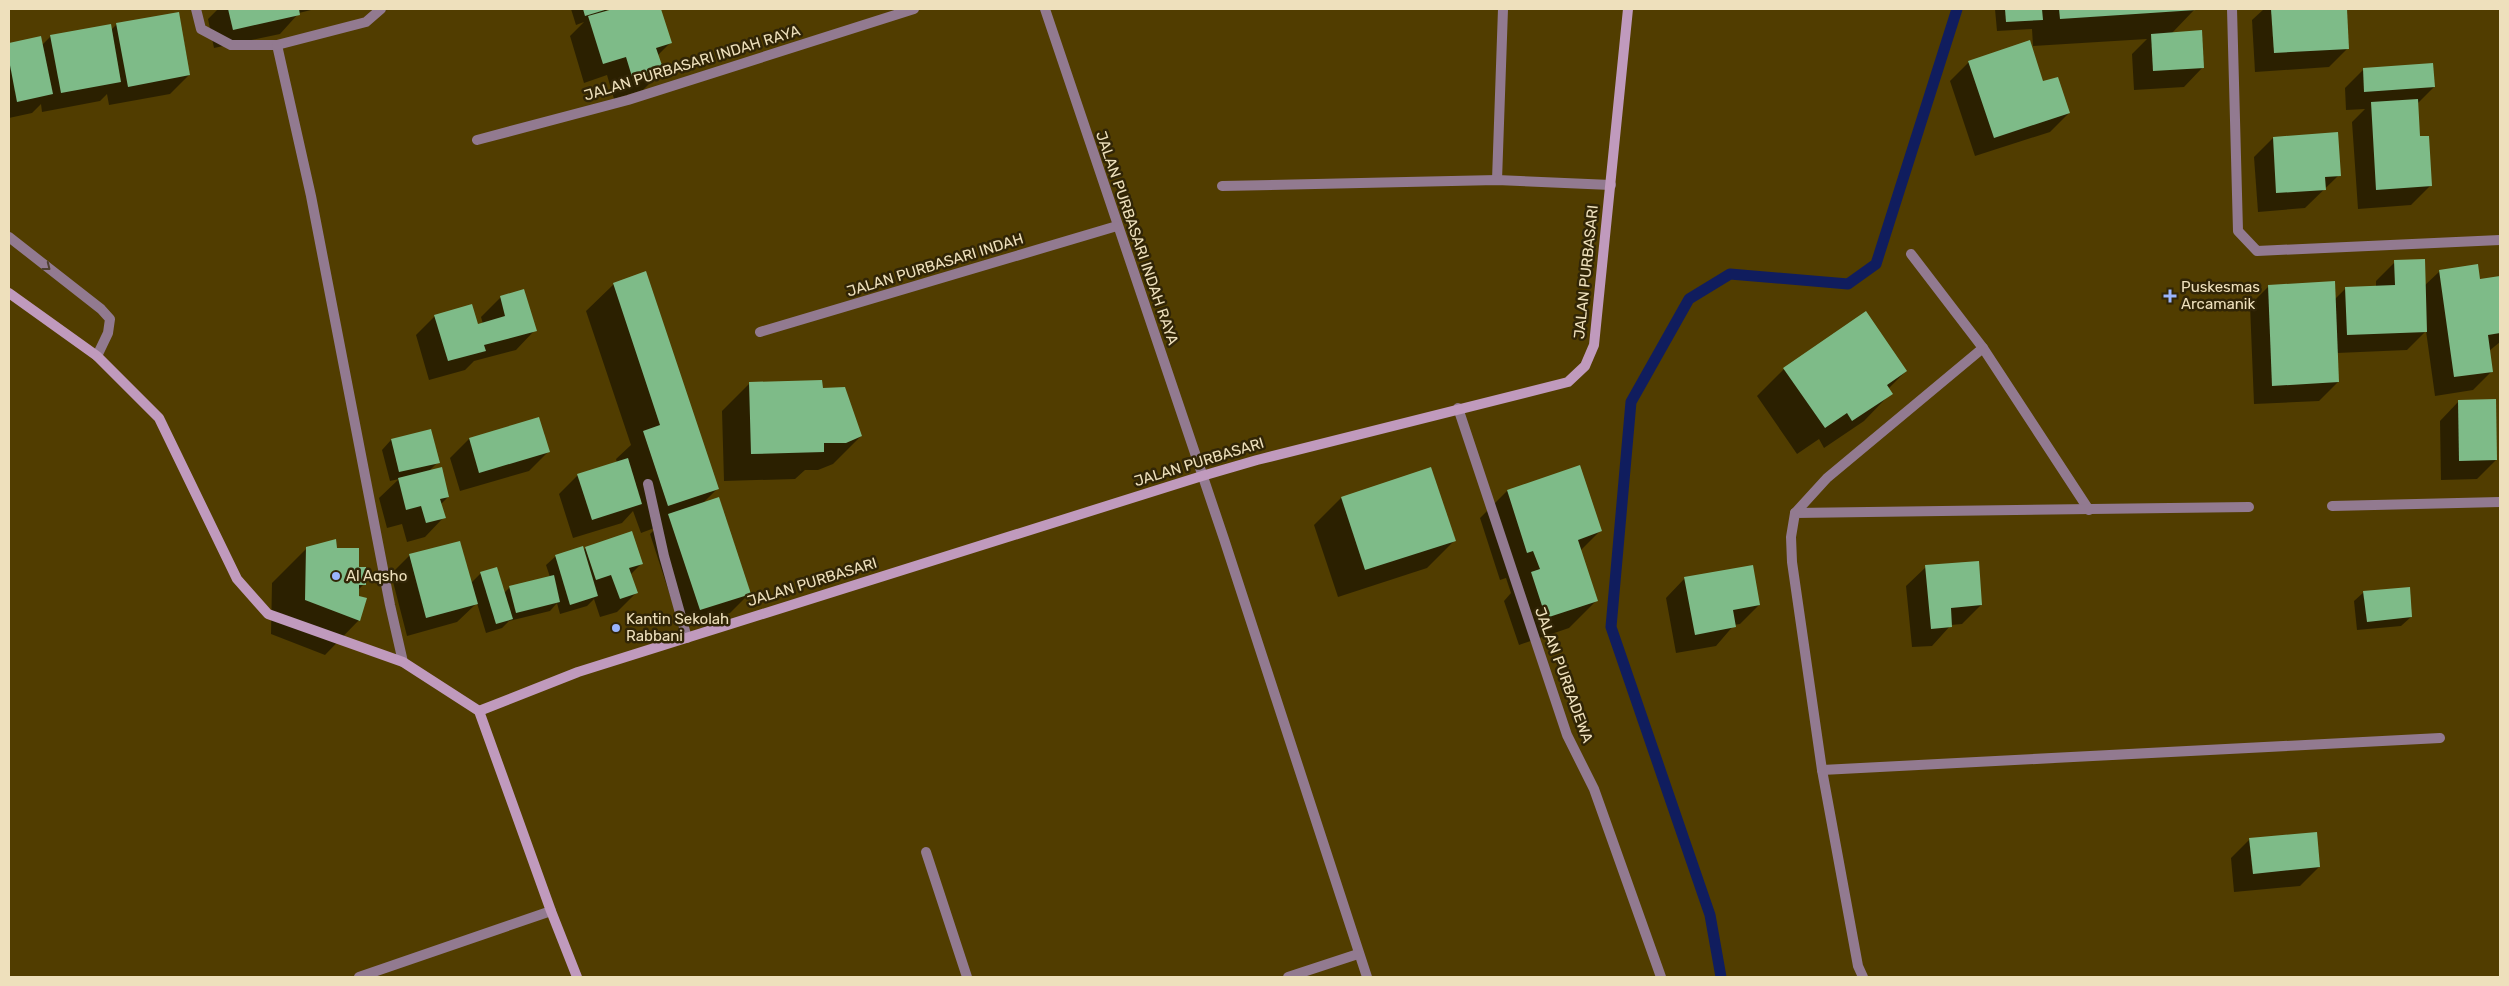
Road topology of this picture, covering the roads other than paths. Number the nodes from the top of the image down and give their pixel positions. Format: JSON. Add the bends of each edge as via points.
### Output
{"nodes":[{"id":1,"x":196,"y":9,"type":"edge"},
{"id":2,"x":381,"y":9,"type":"edge"},
{"id":3,"x":914,"y":9,"type":"edge"},
{"id":4,"x":1045,"y":9,"type":"edge"},
{"id":5,"x":1503,"y":9,"type":"edge"},
{"id":6,"x":1628,"y":9,"type":"edge"},
{"id":7,"x":2232,"y":9,"type":"edge"},
{"id":8,"x":277,"y":45,"type":"junction"},
{"id":9,"x":477,"y":140,"type":"dead end"},
{"id":10,"x":1497,"y":180,"type":"junction"},
{"id":11,"x":1610,"y":185,"type":"junction"},
{"id":12,"x":1222,"y":186,"type":"dead end"},
{"id":13,"x":1117,"y":226,"type":"junction"},
{"id":14,"x":9,"y":237,"type":"edge"},
{"id":15,"x":2500,"y":240,"type":"edge"},
{"id":16,"x":1911,"y":254,"type":"dead end"},
{"id":17,"x":9,"y":293,"type":"edge"},
{"id":18,"x":760,"y":332,"type":"dead end"},
{"id":19,"x":1983,"y":348,"type":"junction"},
{"id":20,"x":97,"y":356,"type":"junction"},
{"id":21,"x":1458,"y":408,"type":"junction"},
{"id":22,"x":1202,"y":476,"type":"junction"},
{"id":23,"x":648,"y":484,"type":"dead end"},
{"id":24,"x":2500,"y":502,"type":"edge"},
{"id":25,"x":2248,"y":506,"type":"dead end"},
{"id":26,"x":2332,"y":506,"type":"dead end"},
{"id":27,"x":2090,"y":510,"type":"junction"},
{"id":28,"x":1795,"y":513,"type":"junction"},
{"id":29,"x":687,"y":638,"type":"junction"},
{"id":30,"x":403,"y":662,"type":"junction"},
{"id":31,"x":479,"y":711,"type":"junction"},
{"id":32,"x":2440,"y":738,"type":"dead end"},
{"id":33,"x":1822,"y":770,"type":"junction"},
{"id":34,"x":926,"y":852,"type":"dead end"},
{"id":35,"x":551,"y":912,"type":"junction"},
{"id":36,"x":1358,"y":954,"type":"junction"},
{"id":37,"x":359,"y":977,"type":"edge"},
{"id":38,"x":577,"y":977,"type":"edge"},
{"id":39,"x":967,"y":977,"type":"edge"},
{"id":40,"x":1288,"y":977,"type":"edge"},
{"id":41,"x":1366,"y":977,"type":"edge"},
{"id":42,"x":1660,"y":977,"type":"edge"},
{"id":43,"x":1862,"y":977,"type":"edge"}],
"edges":[{"from":1,"to":8,"type":"street","via":[[201,29],[231,45]]},
{"from":2,"to":8,"type":"street","via":[[366,22]]},
{"from":3,"to":9,"type":"street","name":"JALAN PURBASARI INDAH RAYA","via":[[628,100]]},
{"from":4,"to":13,"type":"street","name":"JALAN PURBASARI INDAH RAYA"},
{"from":5,"to":10,"type":"street"},
{"from":6,"to":11,"type":"street","name":"JALAN PURBASARI"},
{"from":7,"to":15,"type":"street","via":[[2238,231],[2257,251]]},
{"from":8,"to":30,"type":"street","via":[[311,196]]},
{"from":10,"to":11,"type":"street"},
{"from":10,"to":12,"type":"street"},
{"from":11,"to":21,"type":"street","name":"JALAN PURBASARI","via":[[1594,345],[1585,366],[1568,382]]},
{"from":13,"to":18,"type":"street","name":"JALAN PURBASARI INDAH"},
{"from":13,"to":22,"type":"street","name":"JALAN PURBASARI INDAH RAYA"},
{"from":14,"to":20,"type":"street","one_way":true,"via":[[110,319],[108,333]]},
{"from":16,"to":19,"type":"street"},
{"from":17,"to":20,"type":"street"},
{"from":19,"to":27,"type":"street"},
{"from":19,"to":28,"type":"street","via":[[1827,478]]},
{"from":20,"to":30,"type":"street","via":[[159,418],[237,579],[268,614]]},
{"from":21,"to":22,"type":"street","name":"JALAN PURBASARI"},
{"from":21,"to":42,"type":"street","name":"JALAN PURBADEWA","via":[[1567,735],[1594,788]]},
{"from":22,"to":29,"type":"street","name":"JALAN PURBASARI"},
{"from":22,"to":36,"type":"street","name":"JALAN PURBASARI INDAH RAYA"},
{"from":23,"to":29,"type":"street"},
{"from":24,"to":26,"type":"street"},
{"from":25,"to":27,"type":"street"},
{"from":27,"to":28,"type":"street"},
{"from":28,"to":33,"type":"street","via":[[1791,537],[1792,562]]},
{"from":29,"to":31,"type":"street","name":"JALAN PURBASARI","via":[[578,672]]},
{"from":30,"to":31,"type":"street"},
{"from":31,"to":35,"type":"street"},
{"from":32,"to":33,"type":"street"},
{"from":33,"to":43,"type":"street"},
{"from":34,"to":39,"type":"street"},
{"from":35,"to":37,"type":"street"},
{"from":35,"to":38,"type":"street"},
{"from":36,"to":40,"type":"street"},
{"from":36,"to":41,"type":"street","name":"JALAN PURBASARI INDAH RAYA"}]}
